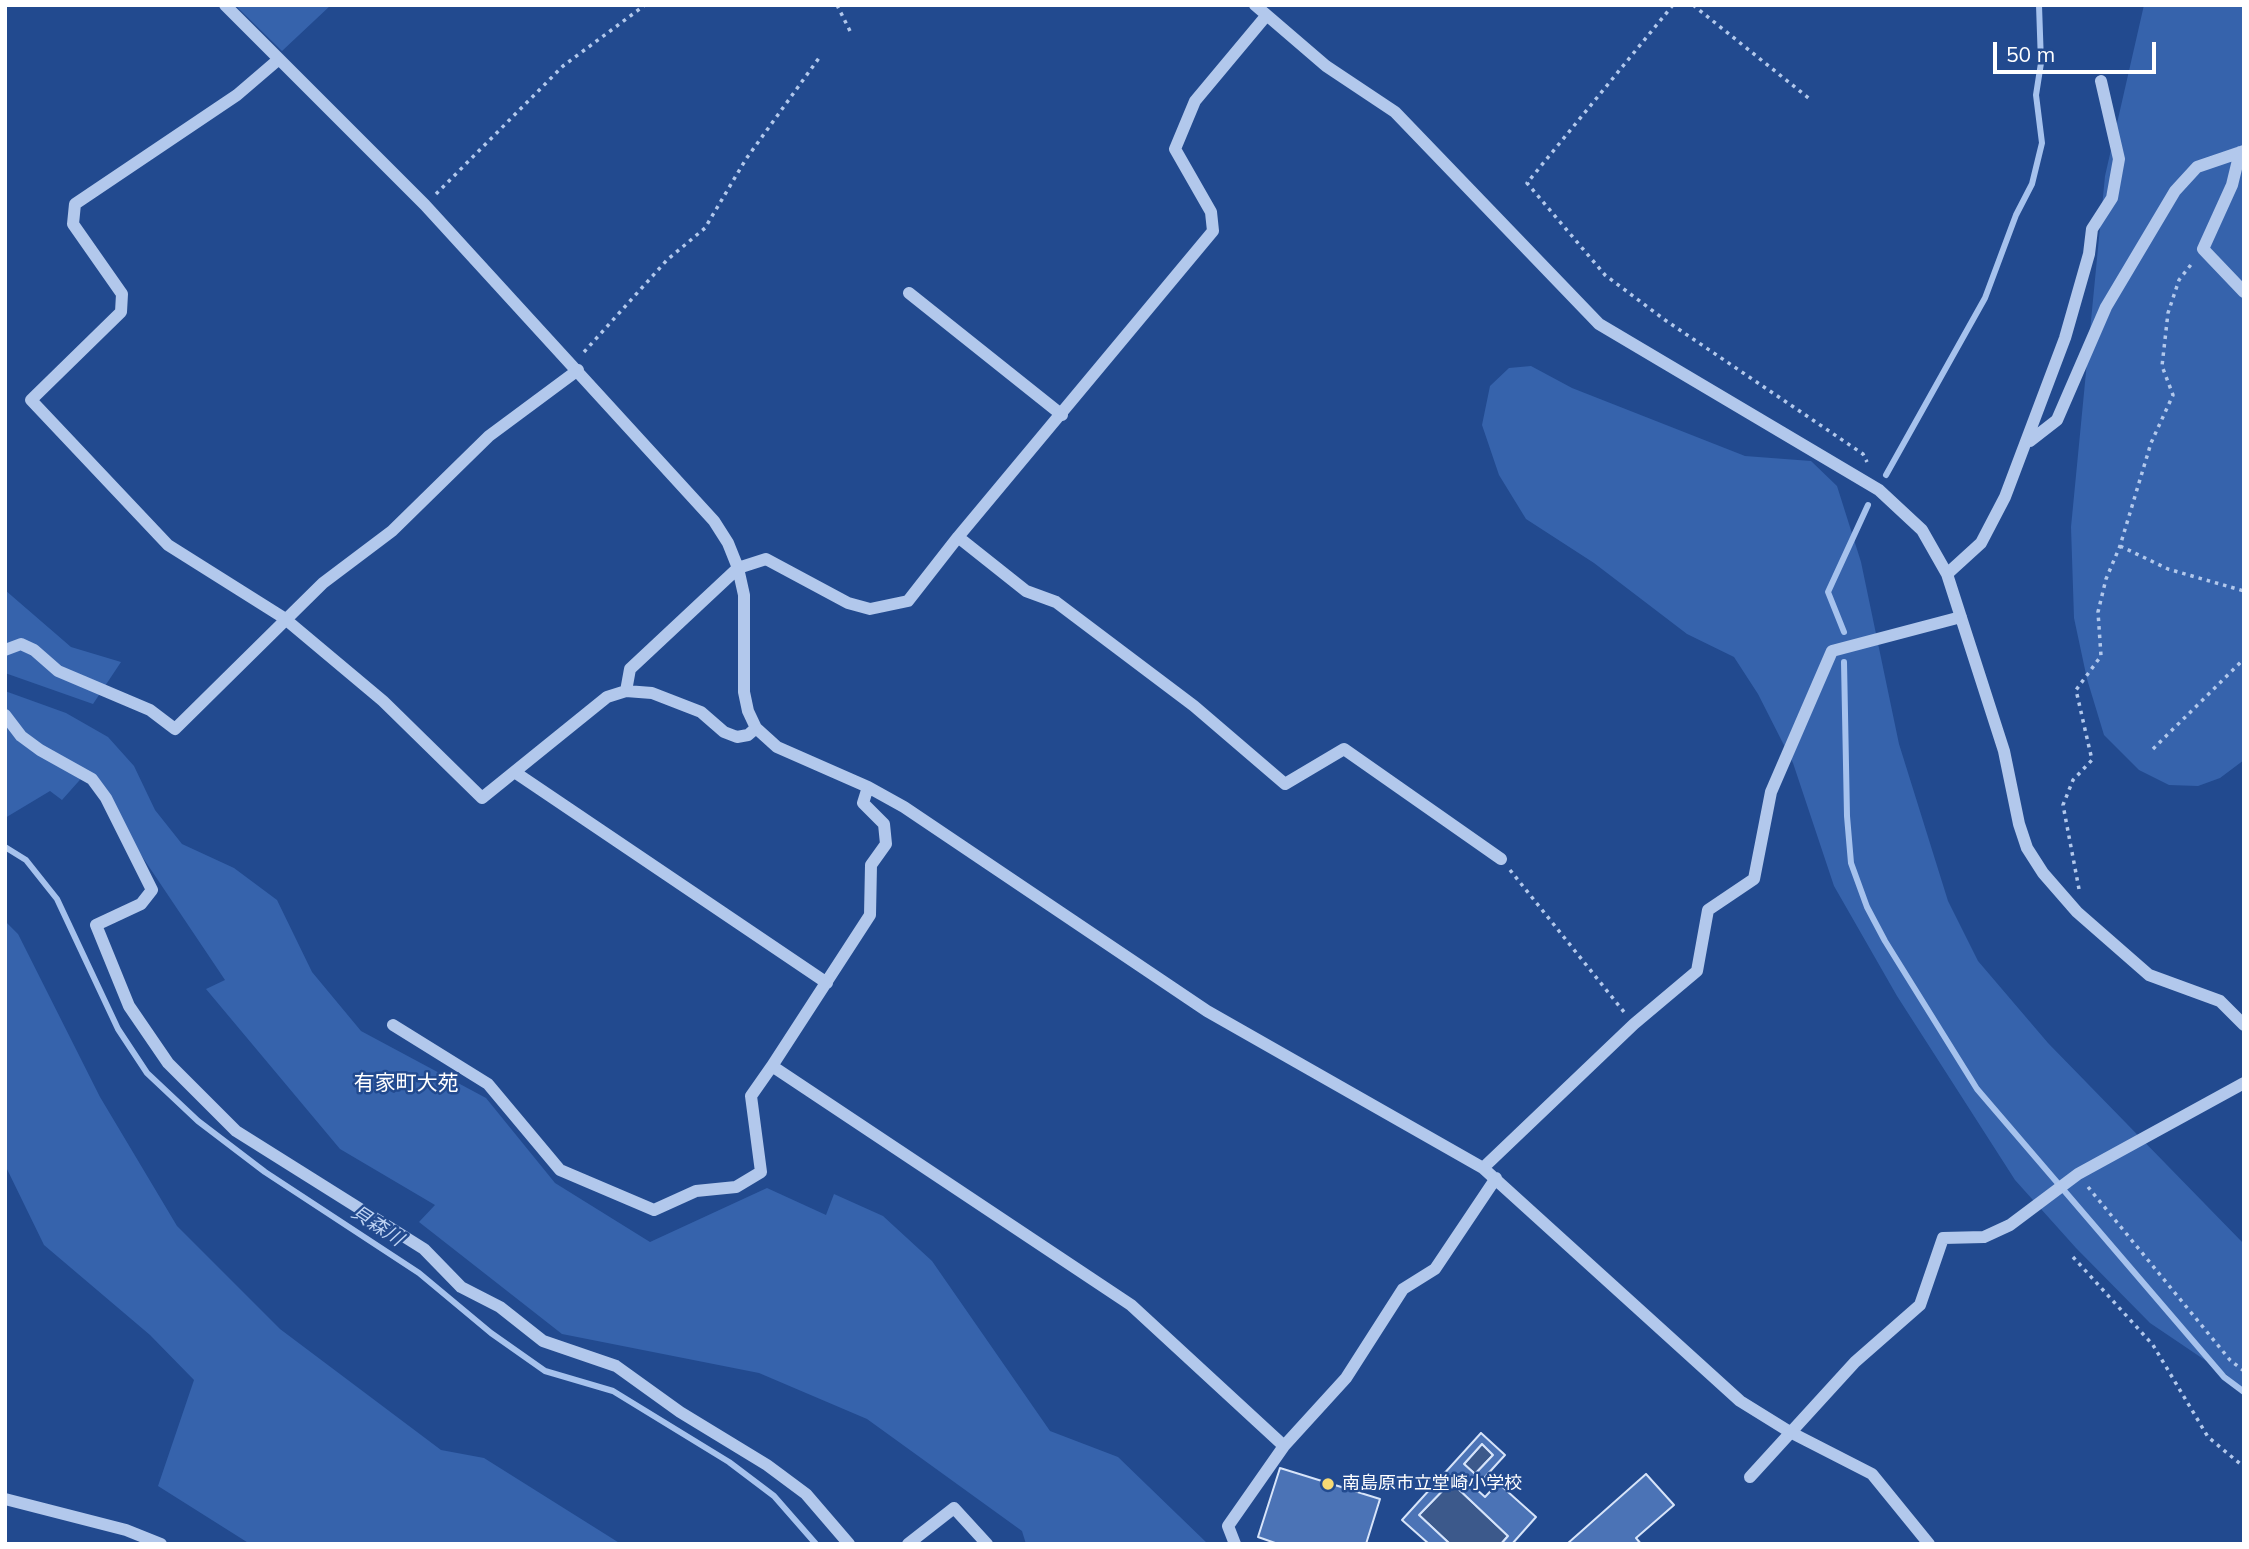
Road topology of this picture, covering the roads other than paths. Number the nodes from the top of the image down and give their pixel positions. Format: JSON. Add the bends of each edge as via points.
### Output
{"nodes":[{"id":1,"x":225,"y":5,"type":"edge"},
{"id":2,"x":1255,"y":5,"type":"edge"},
{"id":3,"x":1266,"y":16,"type":"junction"},
{"id":4,"x":279,"y":59,"type":"junction"},
{"id":5,"x":2101,"y":81,"type":"dead end"},
{"id":6,"x":2242,"y":152,"type":"edge"},
{"id":7,"x":2244,"y":292,"type":"edge"},
{"id":8,"x":909,"y":293,"type":"dead end"},
{"id":9,"x":575,"y":367,"type":"junction"},
{"id":10,"x":1062,"y":415,"type":"junction"},
{"id":11,"x":2028,"y":442,"type":"junction"},
{"id":12,"x":958,"y":537,"type":"junction"},
{"id":13,"x":738,"y":568,"type":"junction"},
{"id":14,"x":1948,"y":573,"type":"junction"},
{"id":15,"x":1961,"y":617,"type":"junction"},
{"id":16,"x":284,"y":618,"type":"junction"},
{"id":17,"x":5,"y":650,"type":"edge"},
{"id":18,"x":626,"y":691,"type":"junction"},
{"id":19,"x":5,"y":715,"type":"edge"},
{"id":20,"x":756,"y":728,"type":"junction"},
{"id":21,"x":516,"y":773,"type":"junction"},
{"id":22,"x":868,"y":787,"type":"junction"},
{"id":23,"x":1501,"y":859,"type":"road end"},
{"id":24,"x":827,"y":983,"type":"junction"},
{"id":25,"x":393,"y":1025,"type":"dead end"},
{"id":26,"x":2244,"y":1025,"type":"edge"},
{"id":27,"x":772,"y":1066,"type":"junction"},
{"id":28,"x":2244,"y":1083,"type":"edge"},
{"id":29,"x":1483,"y":1168,"type":"junction"},
{"id":30,"x":1496,"y":1178,"type":"junction"},
{"id":31,"x":1790,"y":1432,"type":"junction"},
{"id":32,"x":1284,"y":1446,"type":"junction"},
{"id":33,"x":1750,"y":1477,"type":"dead end"},
{"id":34,"x":5,"y":1499,"type":"edge"},
{"id":35,"x":161,"y":1544,"type":"edge"},
{"id":36,"x":849,"y":1544,"type":"edge"},
{"id":37,"x":908,"y":1544,"type":"edge"},
{"id":38,"x":987,"y":1544,"type":"edge"},
{"id":39,"x":1235,"y":1544,"type":"edge"},
{"id":40,"x":1929,"y":1544,"type":"edge"}],
"edges":[{"from":1,"to":4,"type":"street"},
{"from":2,"to":3,"type":"street"},
{"from":3,"to":10,"type":"street","via":[[1195,101],[1175,149],[1211,212],[1213,231]]},
{"from":3,"to":14,"type":"street","via":[[1325,66],[1395,112],[1599,324],[1879,490],[1922,530]]},
{"from":4,"to":9,"type":"street","via":[[425,205]]},
{"from":4,"to":16,"type":"street","via":[[237,94],[75,204],[73,224],[122,294],[121,312],[31,400],[168,545]]},
{"from":5,"to":11,"type":"street","via":[[2119,159],[2112,198],[2092,229],[2065,338]]},
{"from":6,"to":7,"type":"street","via":[[2203,249]]},
{"from":6,"to":11,"type":"street","via":[[2197,167],[2175,191],[2106,307],[2057,420]]},
{"from":8,"to":10,"type":"street"},
{"from":9,"to":13,"type":"street","via":[[714,521]]},
{"from":9,"to":16,"type":"street","via":[[489,436],[392,531]]},
{"from":10,"to":12,"type":"street"},
{"from":11,"to":14,"type":"street","via":[[1981,543]]},
{"from":12,"to":13,"type":"street","via":[[908,601],[870,609],[848,603],[766,559]]},
{"from":12,"to":23,"type":"street","via":[[1026,591],[1056,602],[1195,706],[1285,784],[1344,749]]},
{"from":13,"to":18,"type":"street","via":[[630,669]]},
{"from":13,"to":20,"type":"street","via":[[744,595],[744,692]]},
{"from":14,"to":15,"type":"street"},
{"from":15,"to":26,"type":"street","via":[[2004,751],[2027,848],[2043,873],[2077,912],[2149,975],[2220,1001]]},
{"from":15,"to":29,"type":"street","via":[[1832,651],[1771,792],[1754,879],[1708,910],[1697,971],[1634,1024]]},
{"from":16,"to":17,"type":"street","via":[[175,729],[150,710],[58,671],[34,650],[21,645]]},
{"from":16,"to":21,"type":"street","via":[[383,701],[482,798]]},
{"from":18,"to":20,"type":"street","via":[[652,693],[701,712],[737,737]]},
{"from":18,"to":21,"type":"street","via":[[598,703]]},
{"from":19,"to":36,"type":"street","via":[[21,736],[92,779],[106,798],[152,890],[141,904],[96,925],[129,1006],[168,1063],[236,1130],[424,1249],[461,1287],[500,1307],[543,1341],[616,1366],[767,1465],[806,1494]]},
{"from":20,"to":22,"type":"street","via":[[777,747]]},
{"from":21,"to":24,"type":"street"},
{"from":22,"to":24,"type":"street","via":[[863,803],[884,824],[886,844],[871,865],[870,915]]},
{"from":22,"to":29,"type":"street","via":[[1207,1011]]},
{"from":24,"to":27,"type":"street"},
{"from":25,"to":27,"type":"street","via":[[488,1084],[559,1170],[654,1210],[696,1191],[736,1187],[761,1172],[751,1096]]},
{"from":27,"to":32,"type":"street","via":[[1131,1305]]},
{"from":28,"to":31,"type":"street","via":[[2075,1177],[2010,1225],[1983,1237],[1942,1238],[1920,1305],[1855,1362]]},
{"from":29,"to":30,"type":"street"},
{"from":30,"to":31,"type":"street","via":[[1740,1401]]},
{"from":30,"to":32,"type":"street","via":[[1435,1269],[1404,1289],[1346,1378]]},
{"from":31,"to":33,"type":"street"},
{"from":31,"to":40,"type":"street","via":[[1872,1474]]},
{"from":32,"to":39,"type":"street","via":[[1228,1526]]},
{"from":34,"to":35,"type":"street","via":[[126,1530]]},
{"from":37,"to":38,"type":"street","via":[[954,1508]]}]}
